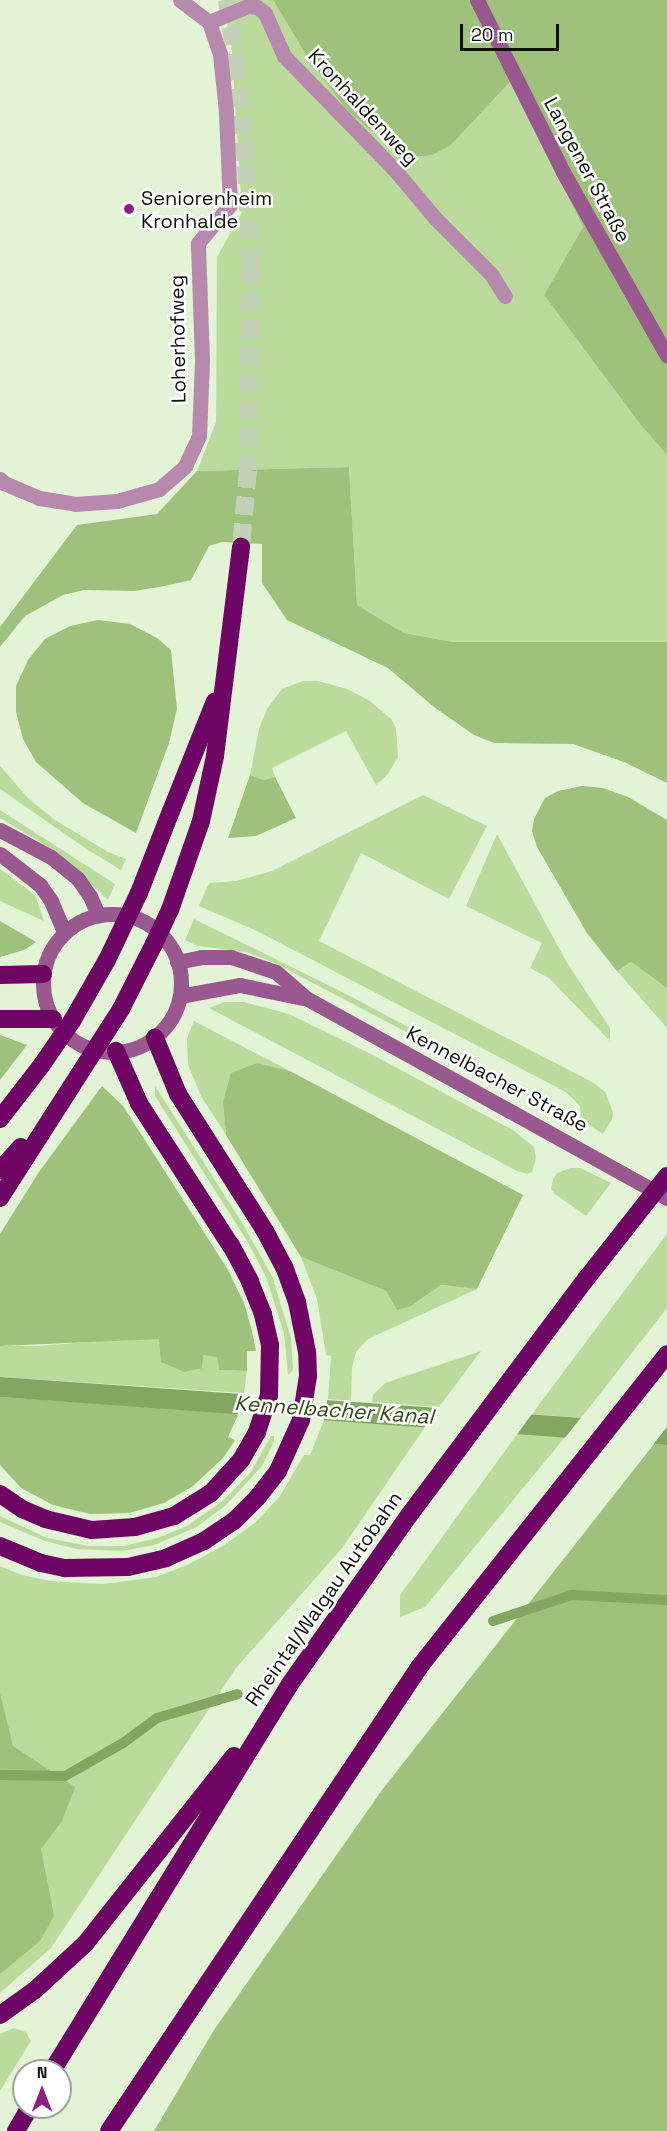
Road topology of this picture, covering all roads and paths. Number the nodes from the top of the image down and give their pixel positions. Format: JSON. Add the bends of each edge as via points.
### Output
{"nodes":[{"id":1,"x":180,"y":0,"type":"edge"},
{"id":2,"x":477,"y":0,"type":"edge"},
{"id":3,"x":209,"y":22,"type":"junction"},
{"id":4,"x":505,"y":296,"type":"dead end"},
{"id":5,"x":667,"y":356,"type":"edge"},
{"id":6,"x":0,"y":479,"type":"edge"},
{"id":7,"x":241,"y":547,"type":"tunnel mouth"},
{"id":8,"x":224,"y":677,"type":"junction"},
{"id":9,"x":0,"y":830,"type":"edge"},
{"id":10,"x":0,"y":854,"type":"edge"},
{"id":11,"x":98,"y":915,"type":"junction"},
{"id":12,"x":64,"y":932,"type":"junction"},
{"id":13,"x":177,"y":962,"type":"junction"},
{"id":14,"x":43,"y":974,"type":"junction"},
{"id":15,"x":0,"y":975,"type":"edge"},
{"id":16,"x":180,"y":996,"type":"junction"},
{"id":17,"x":306,"y":998,"type":"junction"},
{"id":18,"x":0,"y":1019,"type":"edge"},
{"id":19,"x":52,"y":1019,"type":"junction"},
{"id":20,"x":155,"y":1038,"type":"junction"},
{"id":21,"x":116,"y":1051,"type":"junction"},
{"id":22,"x":55,"y":1110,"type":"junction"},
{"id":23,"x":0,"y":1119,"type":"edge"},
{"id":24,"x":0,"y":1170,"type":"edge"},
{"id":25,"x":667,"y":1176,"type":"edge"},
{"id":26,"x":0,"y":1198,"type":"edge"},
{"id":27,"x":667,"y":1198,"type":"edge"},
{"id":28,"x":667,"y":1354,"type":"edge"},
{"id":29,"x":0,"y":1494,"type":"edge"},
{"id":30,"x":0,"y":1546,"type":"edge"},
{"id":31,"x":290,"y":1684,"type":"junction"},
{"id":32,"x":0,"y":2015,"type":"edge"},
{"id":33,"x":59,"y":2059,"type":"edge"},
{"id":34,"x":109,"y":2131,"type":"edge"}],
"edges":[{"from":1,"to":3,"type":"street"},
{"from":2,"to":5,"type":"main road","name":"Langener Straße","via":[[562,172]]},
{"from":3,"to":4,"type":"street","name":"Kronhaldenweg","via":[[248,6],[265,13],[284,56],[491,274]]},
{"from":3,"to":6,"type":"street","name":"Loherhofweg","via":[[220,54],[230,205],[198,243],[200,436],[184,466],[159,489],[117,501],[75,504],[39,498]]},
{"from":7,"to":8,"type":"highway"},
{"from":8,"to":22,"type":"highway","bridge":true,"via":[[215,756],[201,821],[170,910],[100,1044]]},
{"from":8,"to":23,"type":"highway","bridge":true,"via":[[139,893],[107,960],[72,1021]]},
{"from":9,"to":11,"type":"main road","via":[[51,857],[78,879]]},
{"from":10,"to":12,"type":"main road","via":[[40,885]]},
{"from":11,"to":12,"type":"main road"},
{"from":11,"to":13,"type":"main road","via":[[122,915],[143,921],[172,947]]},
{"from":12,"to":14,"type":"main road","via":[[50,952]]},
{"from":13,"to":16,"type":"main road"},
{"from":13,"to":17,"type":"main road","name":"Kennelbacher Straße","via":[[231,957],[276,972]]},
{"from":14,"to":15,"type":"highway"},
{"from":14,"to":19,"type":"main road","via":[[42,990]]},
{"from":16,"to":17,"type":"main road","name":"Kennelbacher Straße","via":[[240,985]]},
{"from":16,"to":20,"type":"main road","via":[[172,1017]]},
{"from":17,"to":27,"type":"main road","name":"Kennelbacher Straße"},
{"from":18,"to":19,"type":"highway"},
{"from":19,"to":21,"type":"main road","via":[[69,1038],[88,1048]]},
{"from":20,"to":21,"type":"main road","via":[[132,1049]]},
{"from":20,"to":30,"type":"highway","via":[[178,1094],[284,1267],[302,1320],[308,1376],[301,1420],[278,1471],[257,1498],[234,1521],[204,1541],[166,1558],[128,1567],[64,1568]]},
{"from":21,"to":29,"type":"highway","via":[[139,1103],[250,1281],[267,1335],[269,1395],[257,1432],[241,1460],[211,1493],[174,1516],[114,1530],[67,1526],[22,1509]]},
{"from":22,"to":24,"type":"highway"},
{"from":22,"to":26,"type":"highway"},
{"from":25,"to":31,"type":"highway","name":"Rheintal/Walgau Autobahn","bridge":true,"via":[[410,1514]]},
{"from":28,"to":34,"type":"highway","via":[[490,1574],[387,1714]]},
{"from":31,"to":32,"type":"highway","via":[[85,1944],[35,1990]]},
{"from":31,"to":33,"type":"highway","name":"Rheintal/Walgau Autobahn"}]}
